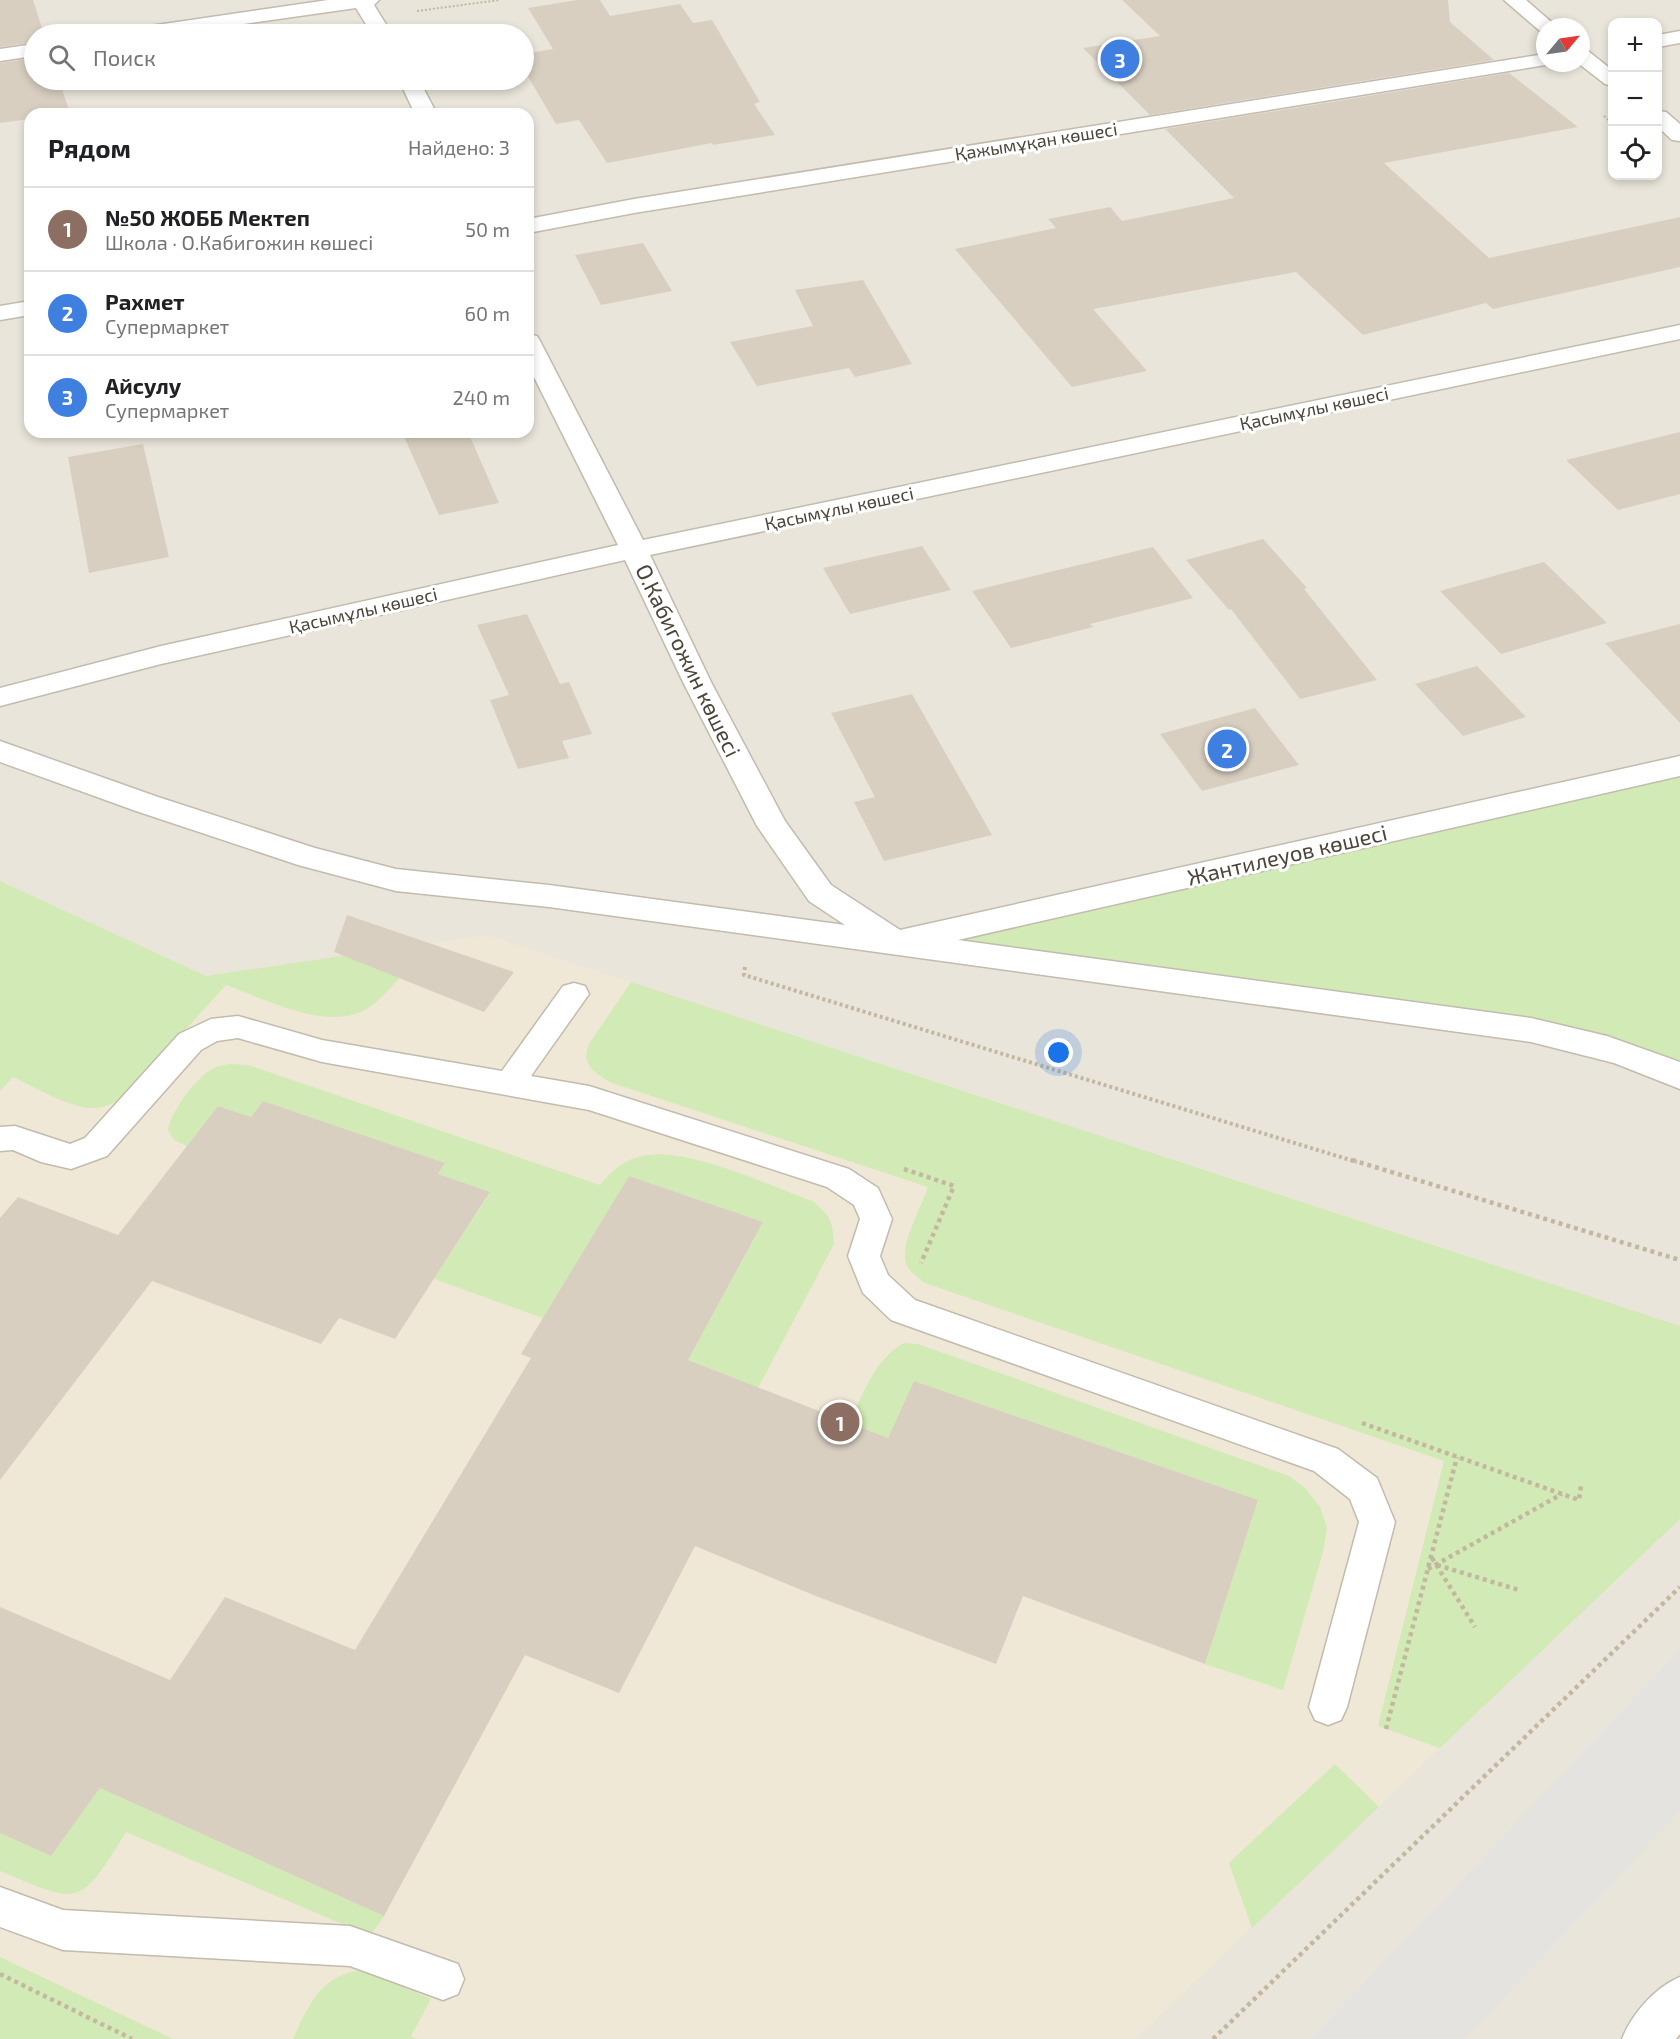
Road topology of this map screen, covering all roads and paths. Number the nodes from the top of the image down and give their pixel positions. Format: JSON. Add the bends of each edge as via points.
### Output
{"nodes":[{"id":1,"x":364,"y":0,"type":"edge"},
{"id":2,"x":1514,"y":0,"type":"edge"},
{"id":3,"x":1536,"y":18,"type":"edge"},
{"id":4,"x":203,"y":24,"type":"edge"},
{"id":5,"x":377,"y":24,"type":"edge"},
{"id":6,"x":1680,"y":37,"type":"edge"},
{"id":7,"x":1662,"y":40,"type":"edge"},
{"id":8,"x":24,"y":51,"type":"edge"},
{"id":9,"x":1602,"y":51,"type":"dead end"},
{"id":10,"x":1590,"y":53,"type":"edge"},
{"id":11,"x":0,"y":55,"type":"edge"},
{"id":12,"x":1536,"y":61,"type":"edge"},
{"id":13,"x":1590,"y":62,"type":"edge"},
{"id":14,"x":1608,"y":77,"type":"edge"},
{"id":15,"x":414,"y":90,"type":"edge"},
{"id":16,"x":423,"y":108,"type":"edge"},
{"id":17,"x":1662,"y":120,"type":"edge"},
{"id":18,"x":1680,"y":135,"type":"edge"},
{"id":19,"x":534,"y":225,"type":"edge"},
{"id":20,"x":24,"y":309,"type":"edge"},
{"id":21,"x":0,"y":313,"type":"edge"},
{"id":22,"x":1680,"y":332,"type":"edge"},
{"id":23,"x":534,"y":353,"type":"edge"},
{"id":24,"x":634,"y":550,"type":"junction"},
{"id":25,"x":0,"y":697,"type":"edge"},
{"id":26,"x":0,"y":751,"type":"edge"},
{"id":27,"x":1680,"y":766,"type":"edge"},
{"id":28,"x":752,"y":924,"type":"junction"},
{"id":29,"x":895,"y":943,"type":"junction"},
{"id":30,"x":574,"y":994,"type":"dead end"},
{"id":31,"x":1680,"y":1076,"type":"edge"},
{"id":32,"x":509,"y":1084,"type":"junction"},
{"id":33,"x":0,"y":1139,"type":"edge"},
{"id":34,"x":899,"y":1168,"type":"dead end"},
{"id":35,"x":1680,"y":1260,"type":"edge"},
{"id":36,"x":931,"y":1270,"type":"dead end"},
{"id":37,"x":1356,"y":1421,"type":"dead end"},
{"id":38,"x":1457,"y":1457,"type":"junction"},
{"id":39,"x":1581,"y":1485,"type":"dead end"},
{"id":40,"x":1562,"y":1494,"type":"junction"},
{"id":41,"x":1431,"y":1557,"type":"junction"},
{"id":42,"x":1436,"y":1565,"type":"junction"},
{"id":43,"x":1428,"y":1570,"type":"junction"},
{"id":44,"x":1680,"y":1587,"type":"edge"},
{"id":45,"x":1519,"y":1590,"type":"dead end"},
{"id":46,"x":1475,"y":1627,"type":"dead end"},
{"id":47,"x":1328,"y":1707,"type":"dead end"},
{"id":48,"x":1386,"y":1729,"type":"dead end"},
{"id":49,"x":0,"y":1907,"type":"edge"},
{"id":50,"x":0,"y":1974,"type":"edge"},
{"id":51,"x":443,"y":1979,"type":"dead end"},
{"id":52,"x":1680,"y":2000,"type":"edge"},
{"id":53,"x":132,"y":2039,"type":"edge"},
{"id":54,"x":1213,"y":2039,"type":"edge"},
{"id":55,"x":1645,"y":2039,"type":"edge"}],
"edges":[{"from":1,"to":4,"type":"street"},
{"from":1,"to":5,"type":"street"},
{"from":2,"to":3,"type":"street"},
{"from":6,"to":7,"type":"street"},
{"from":8,"to":11,"type":"street"},
{"from":9,"to":10,"type":"street"},
{"from":12,"to":19,"type":"street","name":"Қажымұқан көшесі"},
{"from":13,"to":14,"type":"street"},
{"from":15,"to":16,"type":"street"},
{"from":17,"to":18,"type":"street"},
{"from":20,"to":21,"type":"street"},
{"from":22,"to":24,"type":"street","name":"Қасымұлы көшесі"},
{"from":23,"to":24,"type":"street","name":"О.Кабигожин көшесі"},
{"from":24,"to":25,"type":"street","name":"Қасымұлы көшесі","via":[[161,655]]},
{"from":24,"to":29,"type":"street","name":"О.Кабигожин көшесі","via":[[772,826],[820,892]]},
{"from":26,"to":28,"type":"street","via":[[309,857],[396,880]]},
{"from":27,"to":29,"type":"street","name":"Жантилеуов көшесі"},
{"from":28,"to":29,"type":"street"},
{"from":28,"to":35,"type":"path","via":[[744,975]]},
{"from":29,"to":31,"type":"street","via":[[1531,1030],[1595,1044],[1652,1062]]},
{"from":30,"to":32,"type":"lane"},
{"from":32,"to":33,"type":"lane","via":[[322,1051],[238,1027],[211,1030],[190,1042],[96,1147],[71,1157],[52,1154],[15,1138]]},
{"from":32,"to":47,"type":"lane","via":[[589,1098],[838,1178],[867,1197],[876,1219],[864,1256],[876,1283],[903,1310],[1326,1460],[1364,1489],[1377,1522]]},
{"from":34,"to":36,"type":"path","via":[[954,1186],[920,1266]]},
{"from":37,"to":38,"type":"path"},
{"from":38,"to":40,"type":"path"},
{"from":38,"to":41,"type":"path"},
{"from":39,"to":40,"type":"path","via":[[1579,1500]]},
{"from":40,"to":42,"type":"path"},
{"from":41,"to":42,"type":"path"},
{"from":41,"to":43,"type":"path"},
{"from":42,"to":43,"type":"path"},
{"from":42,"to":45,"type":"path"},
{"from":42,"to":46,"type":"path"},
{"from":43,"to":48,"type":"path"},
{"from":44,"to":54,"type":"path"},
{"from":49,"to":51,"type":"lane","via":[[63,1930],[350,1946]]},
{"from":50,"to":53,"type":"path"},
{"from":52,"to":55,"type":"street"}]}
